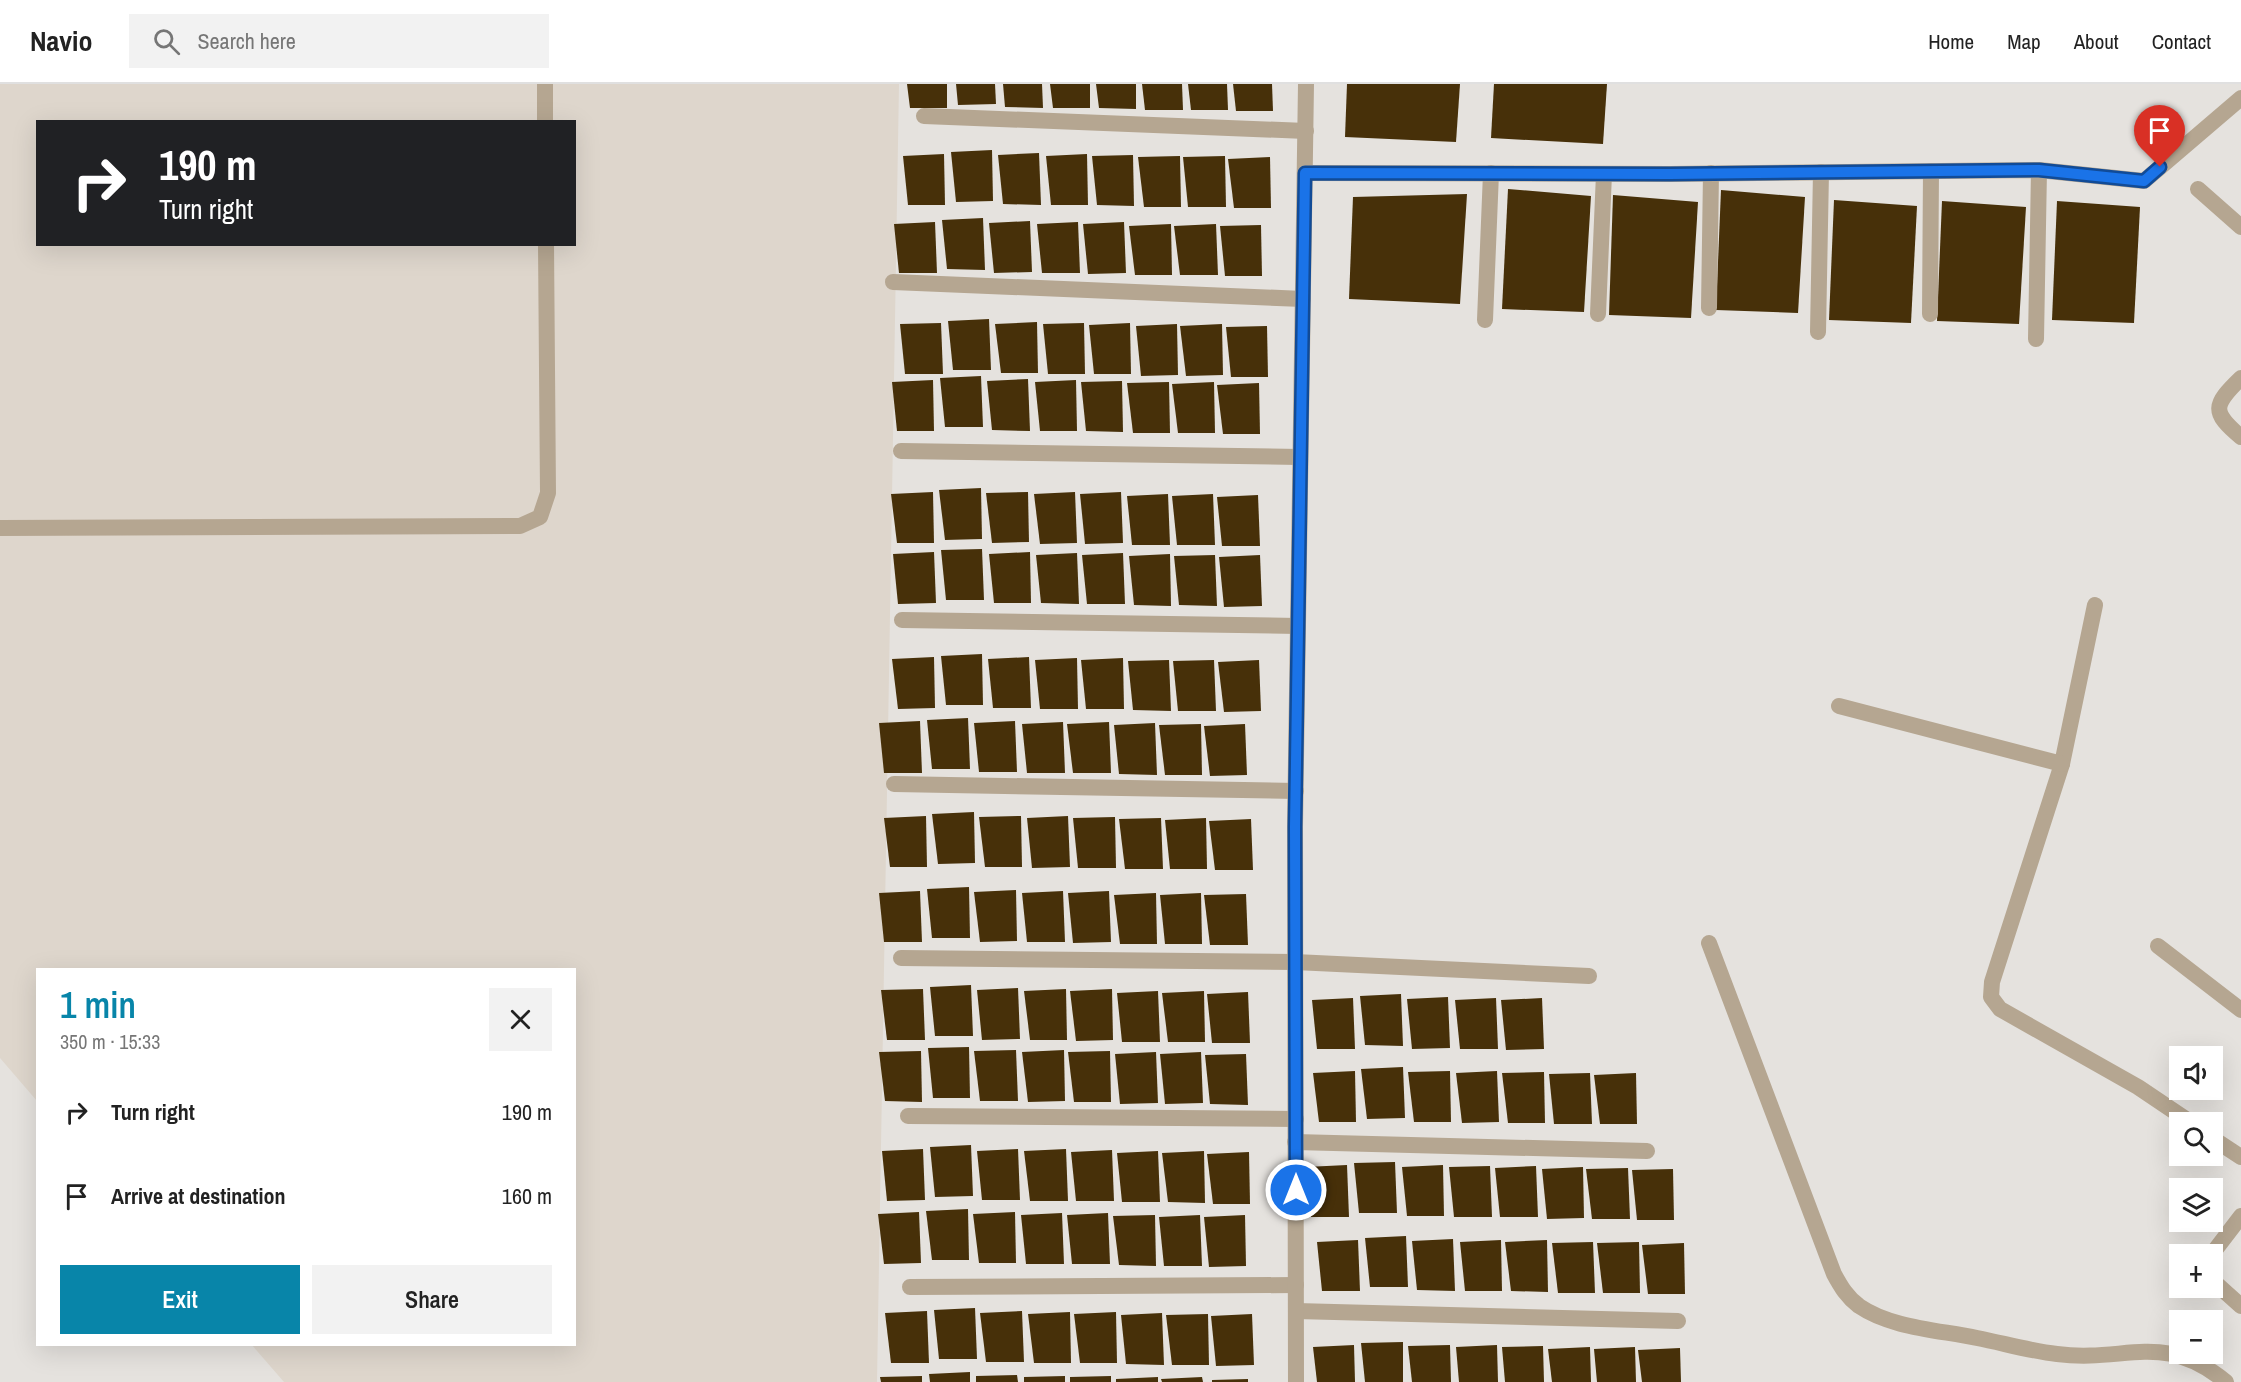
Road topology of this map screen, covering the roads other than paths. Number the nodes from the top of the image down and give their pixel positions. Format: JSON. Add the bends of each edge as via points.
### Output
{"nodes":[{"id":1,"x":545,"y":84,"type":"edge"},
{"id":2,"x":1306,"y":84,"type":"edge"},
{"id":3,"x":2241,"y":98,"type":"edge"},
{"id":4,"x":924,"y":116,"type":"dead end"},
{"id":5,"x":545,"y":120,"type":"edge"},
{"id":6,"x":1306,"y":131,"type":"junction"},
{"id":7,"x":2039,"y":170,"type":"junction"},
{"id":8,"x":1931,"y":171,"type":"junction"},
{"id":9,"x":1821,"y":172,"type":"junction"},
{"id":10,"x":1305,"y":173,"type":"junction"},
{"id":11,"x":1491,"y":173,"type":"junction"},
{"id":12,"x":1711,"y":173,"type":"junction"},
{"id":13,"x":1604,"y":174,"type":"junction"},
{"id":14,"x":2198,"y":189,"type":"dead end"},
{"id":15,"x":2241,"y":227,"type":"edge"},
{"id":16,"x":546,"y":246,"type":"edge"},
{"id":17,"x":893,"y":282,"type":"dead end"},
{"id":18,"x":1304,"y":299,"type":"junction"},
{"id":19,"x":1709,"y":308,"type":"dead end"},
{"id":20,"x":1598,"y":314,"type":"dead end"},
{"id":21,"x":1930,"y":314,"type":"dead end"},
{"id":22,"x":1485,"y":320,"type":"dead end"},
{"id":23,"x":1818,"y":332,"type":"dead end"},
{"id":24,"x":2036,"y":339,"type":"dead end"},
{"id":25,"x":2241,"y":378,"type":"edge"},
{"id":26,"x":2241,"y":437,"type":"edge"},
{"id":27,"x":901,"y":451,"type":"dead end"},
{"id":28,"x":1300,"y":457,"type":"junction"},
{"id":29,"x":0,"y":528,"type":"edge"},
{"id":30,"x":2095,"y":605,"type":"dead end"},
{"id":31,"x":902,"y":620,"type":"dead end"},
{"id":32,"x":1298,"y":626,"type":"junction"},
{"id":33,"x":1839,"y":706,"type":"dead end"},
{"id":34,"x":2062,"y":764,"type":"junction"},
{"id":35,"x":894,"y":784,"type":"dead end"},
{"id":36,"x":1296,"y":791,"type":"junction"},
{"id":37,"x":1709,"y":943,"type":"dead end"},
{"id":38,"x":2158,"y":946,"type":"dead end"},
{"id":39,"x":901,"y":958,"type":"dead end"},
{"id":40,"x":1295,"y":962,"type":"junction"},
{"id":41,"x":1589,"y":976,"type":"dead end"},
{"id":42,"x":2241,"y":1010,"type":"edge"},
{"id":43,"x":2175,"y":1112,"type":"edge"},
{"id":44,"x":908,"y":1116,"type":"dead end"},
{"id":45,"x":1296,"y":1119,"type":"junction"},
{"id":46,"x":1296,"y":1142,"type":"junction"},
{"id":47,"x":2223,"y":1145,"type":"edge"},
{"id":48,"x":1647,"y":1150,"type":"dead end"},
{"id":49,"x":2241,"y":1157,"type":"edge"},
{"id":50,"x":2241,"y":1216,"type":"edge"},
{"id":51,"x":2220,"y":1244,"type":"edge"},
{"id":52,"x":1296,"y":1285,"type":"junction"},
{"id":53,"x":910,"y":1287,"type":"dead end"},
{"id":54,"x":2223,"y":1290,"type":"edge"},
{"id":55,"x":2241,"y":1306,"type":"edge"},
{"id":56,"x":1296,"y":1311,"type":"junction"},
{"id":57,"x":1678,"y":1321,"type":"dead end"},
{"id":58,"x":1296,"y":1382,"type":"edge"},
{"id":59,"x":2226,"y":1382,"type":"edge"}],
"edges":[{"from":1,"to":5,"type":"street"},
{"from":2,"to":6,"type":"street"},
{"from":3,"to":7,"type":"street","via":[[2144,181]]},
{"from":4,"to":6,"type":"street"},
{"from":6,"to":10,"type":"street"},
{"from":7,"to":8,"type":"street"},
{"from":7,"to":24,"type":"street"},
{"from":8,"to":9,"type":"street"},
{"from":8,"to":21,"type":"street"},
{"from":9,"to":12,"type":"street"},
{"from":9,"to":23,"type":"street"},
{"from":10,"to":11,"type":"street"},
{"from":10,"to":18,"type":"street"},
{"from":11,"to":13,"type":"street"},
{"from":11,"to":22,"type":"street"},
{"from":12,"to":13,"type":"street"},
{"from":12,"to":19,"type":"street"},
{"from":13,"to":20,"type":"street"},
{"from":14,"to":15,"type":"street"},
{"from":16,"to":29,"type":"street","via":[[548,493],[540,517],[520,526]]},
{"from":17,"to":18,"type":"street"},
{"from":18,"to":28,"type":"street"},
{"from":25,"to":26,"type":"street","via":[[2224,394],[2219,413],[2221,420]]},
{"from":27,"to":28,"type":"street"},
{"from":28,"to":32,"type":"street"},
{"from":30,"to":34,"type":"street"},
{"from":31,"to":32,"type":"street"},
{"from":32,"to":36,"type":"street"},
{"from":33,"to":34,"type":"street"},
{"from":34,"to":43,"type":"street","via":[[1992,982],[1991,997],[2000,1009]]},
{"from":35,"to":36,"type":"street"},
{"from":36,"to":40,"type":"street"},
{"from":37,"to":59,"type":"street","via":[[1834,1274],[1843,1292],[1859,1306],[1887,1319],[2058,1354],[2156,1350],[2173,1353],[2206,1366]]},
{"from":38,"to":42,"type":"street"},
{"from":39,"to":40,"type":"street"},
{"from":40,"to":41,"type":"street"},
{"from":40,"to":45,"type":"street"},
{"from":44,"to":45,"type":"street"},
{"from":45,"to":46,"type":"street"},
{"from":46,"to":48,"type":"street"},
{"from":46,"to":52,"type":"street"},
{"from":47,"to":49,"type":"street"},
{"from":50,"to":51,"type":"street"},
{"from":52,"to":53,"type":"street"},
{"from":52,"to":56,"type":"street"},
{"from":54,"to":55,"type":"street"},
{"from":56,"to":57,"type":"street"},
{"from":56,"to":58,"type":"street"}]}
